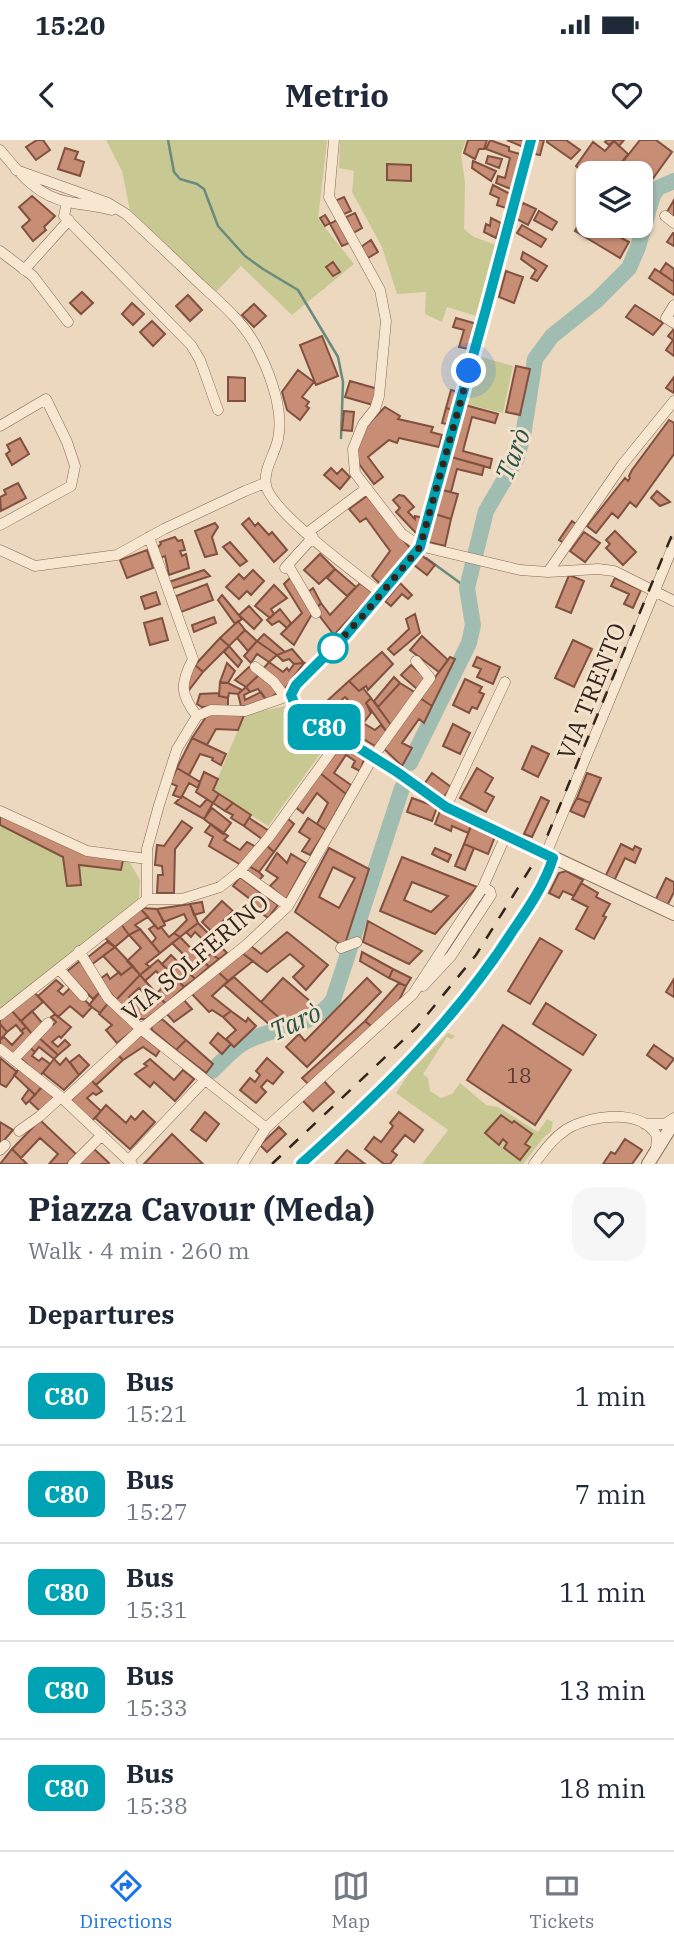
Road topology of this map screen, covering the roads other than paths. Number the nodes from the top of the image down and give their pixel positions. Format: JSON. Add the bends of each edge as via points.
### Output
{"nodes":[{"id":1,"x":334,"y":140,"type":"edge"},
{"id":2,"x":531,"y":140,"type":"edge"},
{"id":3,"x":0,"y":150,"type":"edge"},
{"id":4,"x":16,"y":170,"type":"junction"},
{"id":5,"x":67,"y":202,"type":"junction"},
{"id":6,"x":126,"y":214,"type":"junction"},
{"id":7,"x":69,"y":220,"type":"junction"},
{"id":8,"x":0,"y":251,"type":"edge"},
{"id":9,"x":24,"y":270,"type":"junction"},
{"id":10,"x":674,"y":305,"type":"edge"},
{"id":11,"x":68,"y":322,"type":"dead end"},
{"id":12,"x":674,"y":323,"type":"edge"},
{"id":13,"x":674,"y":401,"type":"edge"},
{"id":14,"x":218,"y":410,"type":"dead end"},
{"id":15,"x":0,"y":426,"type":"edge"},
{"id":16,"x":265,"y":484,"type":"junction"},
{"id":17,"x":367,"y":488,"type":"junction"},
{"id":18,"x":0,"y":525,"type":"edge"},
{"id":19,"x":310,"y":535,"type":"junction"},
{"id":20,"x":149,"y":537,"type":"junction"},
{"id":21,"x":674,"y":544,"type":"edge"},
{"id":22,"x":420,"y":547,"type":"junction"},
{"id":23,"x":0,"y":550,"type":"edge"},
{"id":24,"x":559,"y":558,"type":"junction"},
{"id":25,"x":580,"y":570,"type":"junction"},
{"id":26,"x":548,"y":572,"type":"junction"},
{"id":27,"x":655,"y":589,"type":"junction"},
{"id":28,"x":382,"y":594,"type":"junction"},
{"id":29,"x":674,"y":601,"type":"edge"},
{"id":30,"x":316,"y":613,"type":"dead end"},
{"id":31,"x":416,"y":661,"type":"dead end"},
{"id":32,"x":255,"y":667,"type":"dead end"},
{"id":33,"x":505,"y":682,"type":"dead end"},
{"id":34,"x":288,"y":696,"type":"junction"},
{"id":35,"x":197,"y":716,"type":"junction"},
{"id":36,"x":341,"y":738,"type":"junction"},
{"id":37,"x":373,"y":757,"type":"junction"},
{"id":38,"x":446,"y":807,"type":"junction"},
{"id":39,"x":0,"y":811,"type":"edge"},
{"id":40,"x":506,"y":835,"type":"junction"},
{"id":41,"x":550,"y":856,"type":"junction"},
{"id":42,"x":147,"y":859,"type":"junction"},
{"id":43,"x":240,"y":872,"type":"junction"},
{"id":44,"x":147,"y":899,"type":"junction"},
{"id":45,"x":288,"y":906,"type":"junction"},
{"id":46,"x":674,"y":914,"type":"edge"},
{"id":47,"x":357,"y":942,"type":"dead end"},
{"id":48,"x":341,"y":948,"type":"dead end"},
{"id":49,"x":79,"y":951,"type":"junction"},
{"id":50,"x":59,"y":969,"type":"junction"},
{"id":51,"x":83,"y":996,"type":"dead end"},
{"id":52,"x":0,"y":1015,"type":"edge"},
{"id":53,"x":48,"y":1023,"type":"dead end"},
{"id":54,"x":141,"y":1029,"type":"junction"},
{"id":55,"x":0,"y":1049,"type":"edge"},
{"id":56,"x":14,"y":1059,"type":"junction"},
{"id":57,"x":205,"y":1080,"type":"junction"},
{"id":58,"x":63,"y":1098,"type":"junction"},
{"id":59,"x":674,"y":1120,"type":"edge"},
{"id":60,"x":645,"y":1124,"type":"junction"},
{"id":61,"x":266,"y":1128,"type":"junction"},
{"id":62,"x":19,"y":1131,"type":"dead end"},
{"id":63,"x":102,"y":1135,"type":"junction"},
{"id":64,"x":651,"y":1160,"type":"edge"},
{"id":65,"x":130,"y":1162,"type":"edge"},
{"id":66,"x":73,"y":1164,"type":"edge"},
{"id":67,"x":243,"y":1164,"type":"edge"},
{"id":68,"x":301,"y":1164,"type":"edge"},
{"id":69,"x":534,"y":1164,"type":"edge"}],
"edges":[{"from":1,"to":17,"type":"street","via":[[329,197],[380,290],[386,321],[379,396],[354,449],[355,473]]},
{"from":2,"to":22,"type":"street"},
{"from":3,"to":4,"type":"street"},
{"from":4,"to":5,"type":"street","via":[[43,192]]},
{"from":4,"to":6,"type":"street","via":[[98,199]]},
{"from":5,"to":6,"type":"street"},
{"from":5,"to":7,"type":"street","via":[[64,216]]},
{"from":6,"to":16,"type":"street","via":[[239,320],[259,351],[280,423]]},
{"from":7,"to":9,"type":"street"},
{"from":7,"to":14,"type":"street","via":[[191,345]]},
{"from":8,"to":9,"type":"street"},
{"from":9,"to":11,"type":"street"},
{"from":10,"to":12,"type":"street","via":[[666,318]]},
{"from":13,"to":24,"type":"street","via":[[622,465]]},
{"from":15,"to":18,"type":"street","via":[[46,399],[75,466],[71,486]]},
{"from":16,"to":19,"type":"street","via":[[274,503]]},
{"from":16,"to":20,"type":"street"},
{"from":17,"to":19,"type":"street"},
{"from":17,"to":22,"type":"street","via":[[401,534]]},
{"from":19,"to":28,"type":"street"},
{"from":19,"to":30,"type":"street","via":[[286,567]]},
{"from":20,"to":23,"type":"street","via":[[117,555],[35,566]]},
{"from":20,"to":35,"type":"street","via":[[193,659],[183,689]]},
{"from":21,"to":27,"type":"street","name":"VIA TRENTO"},
{"from":22,"to":26,"type":"street"},
{"from":22,"to":28,"type":"street"},
{"from":24,"to":25,"type":"street"},
{"from":24,"to":26,"type":"street"},
{"from":25,"to":26,"type":"street"},
{"from":25,"to":27,"type":"street","via":[[614,572]]},
{"from":27,"to":29,"type":"street"},
{"from":27,"to":41,"type":"street","name":"VIA TRENTO"},
{"from":28,"to":34,"type":"street"},
{"from":31,"to":37,"type":"street","name":"VIA SOLFERINO","via":[[430,678]]},
{"from":32,"to":34,"type":"street"},
{"from":33,"to":38,"type":"street"},
{"from":34,"to":35,"type":"street","via":[[245,711],[211,710]]},
{"from":34,"to":36,"type":"street"},
{"from":35,"to":42,"type":"street","via":[[177,749]]},
{"from":36,"to":37,"type":"street"},
{"from":36,"to":43,"type":"street"},
{"from":37,"to":38,"type":"street"},
{"from":37,"to":45,"type":"street","name":"VIA SOLFERINO"},
{"from":38,"to":40,"type":"street"},
{"from":39,"to":42,"type":"street","via":[[87,851]]},
{"from":40,"to":41,"type":"street"},
{"from":40,"to":61,"type":"street","via":[[486,889],[413,994]]},
{"from":41,"to":46,"type":"street"},
{"from":41,"to":68,"type":"street","via":[[548,873],[468,996],[391,1079]]},
{"from":42,"to":44,"type":"street"},
{"from":43,"to":44,"type":"street","via":[[220,887],[182,899]]},
{"from":43,"to":45,"type":"street"},
{"from":44,"to":49,"type":"street"},
{"from":45,"to":54,"type":"street","name":"VIA SOLFERINO"},
{"from":47,"to":48,"type":"street"},
{"from":49,"to":50,"type":"street"},
{"from":49,"to":54,"type":"street","via":[[108,998]]},
{"from":50,"to":51,"type":"street"},
{"from":50,"to":52,"type":"street"},
{"from":53,"to":56,"type":"street"},
{"from":54,"to":57,"type":"street"},
{"from":54,"to":58,"type":"street","name":"VIA SOLFERINO"},
{"from":55,"to":56,"type":"street"},
{"from":56,"to":58,"type":"street"},
{"from":57,"to":61,"type":"street"},
{"from":57,"to":65,"type":"street"},
{"from":58,"to":62,"type":"street","name":"VIA SOLFERINO"},
{"from":58,"to":63,"type":"street"},
{"from":59,"to":60,"type":"street"},
{"from":59,"to":64,"type":"street"},
{"from":60,"to":64,"type":"street","via":[[657,1136]]},
{"from":60,"to":69,"type":"street","via":[[610,1117],[576,1124],[557,1137]]},
{"from":61,"to":67,"type":"street"},
{"from":63,"to":65,"type":"street"},
{"from":63,"to":66,"type":"street"}]}
